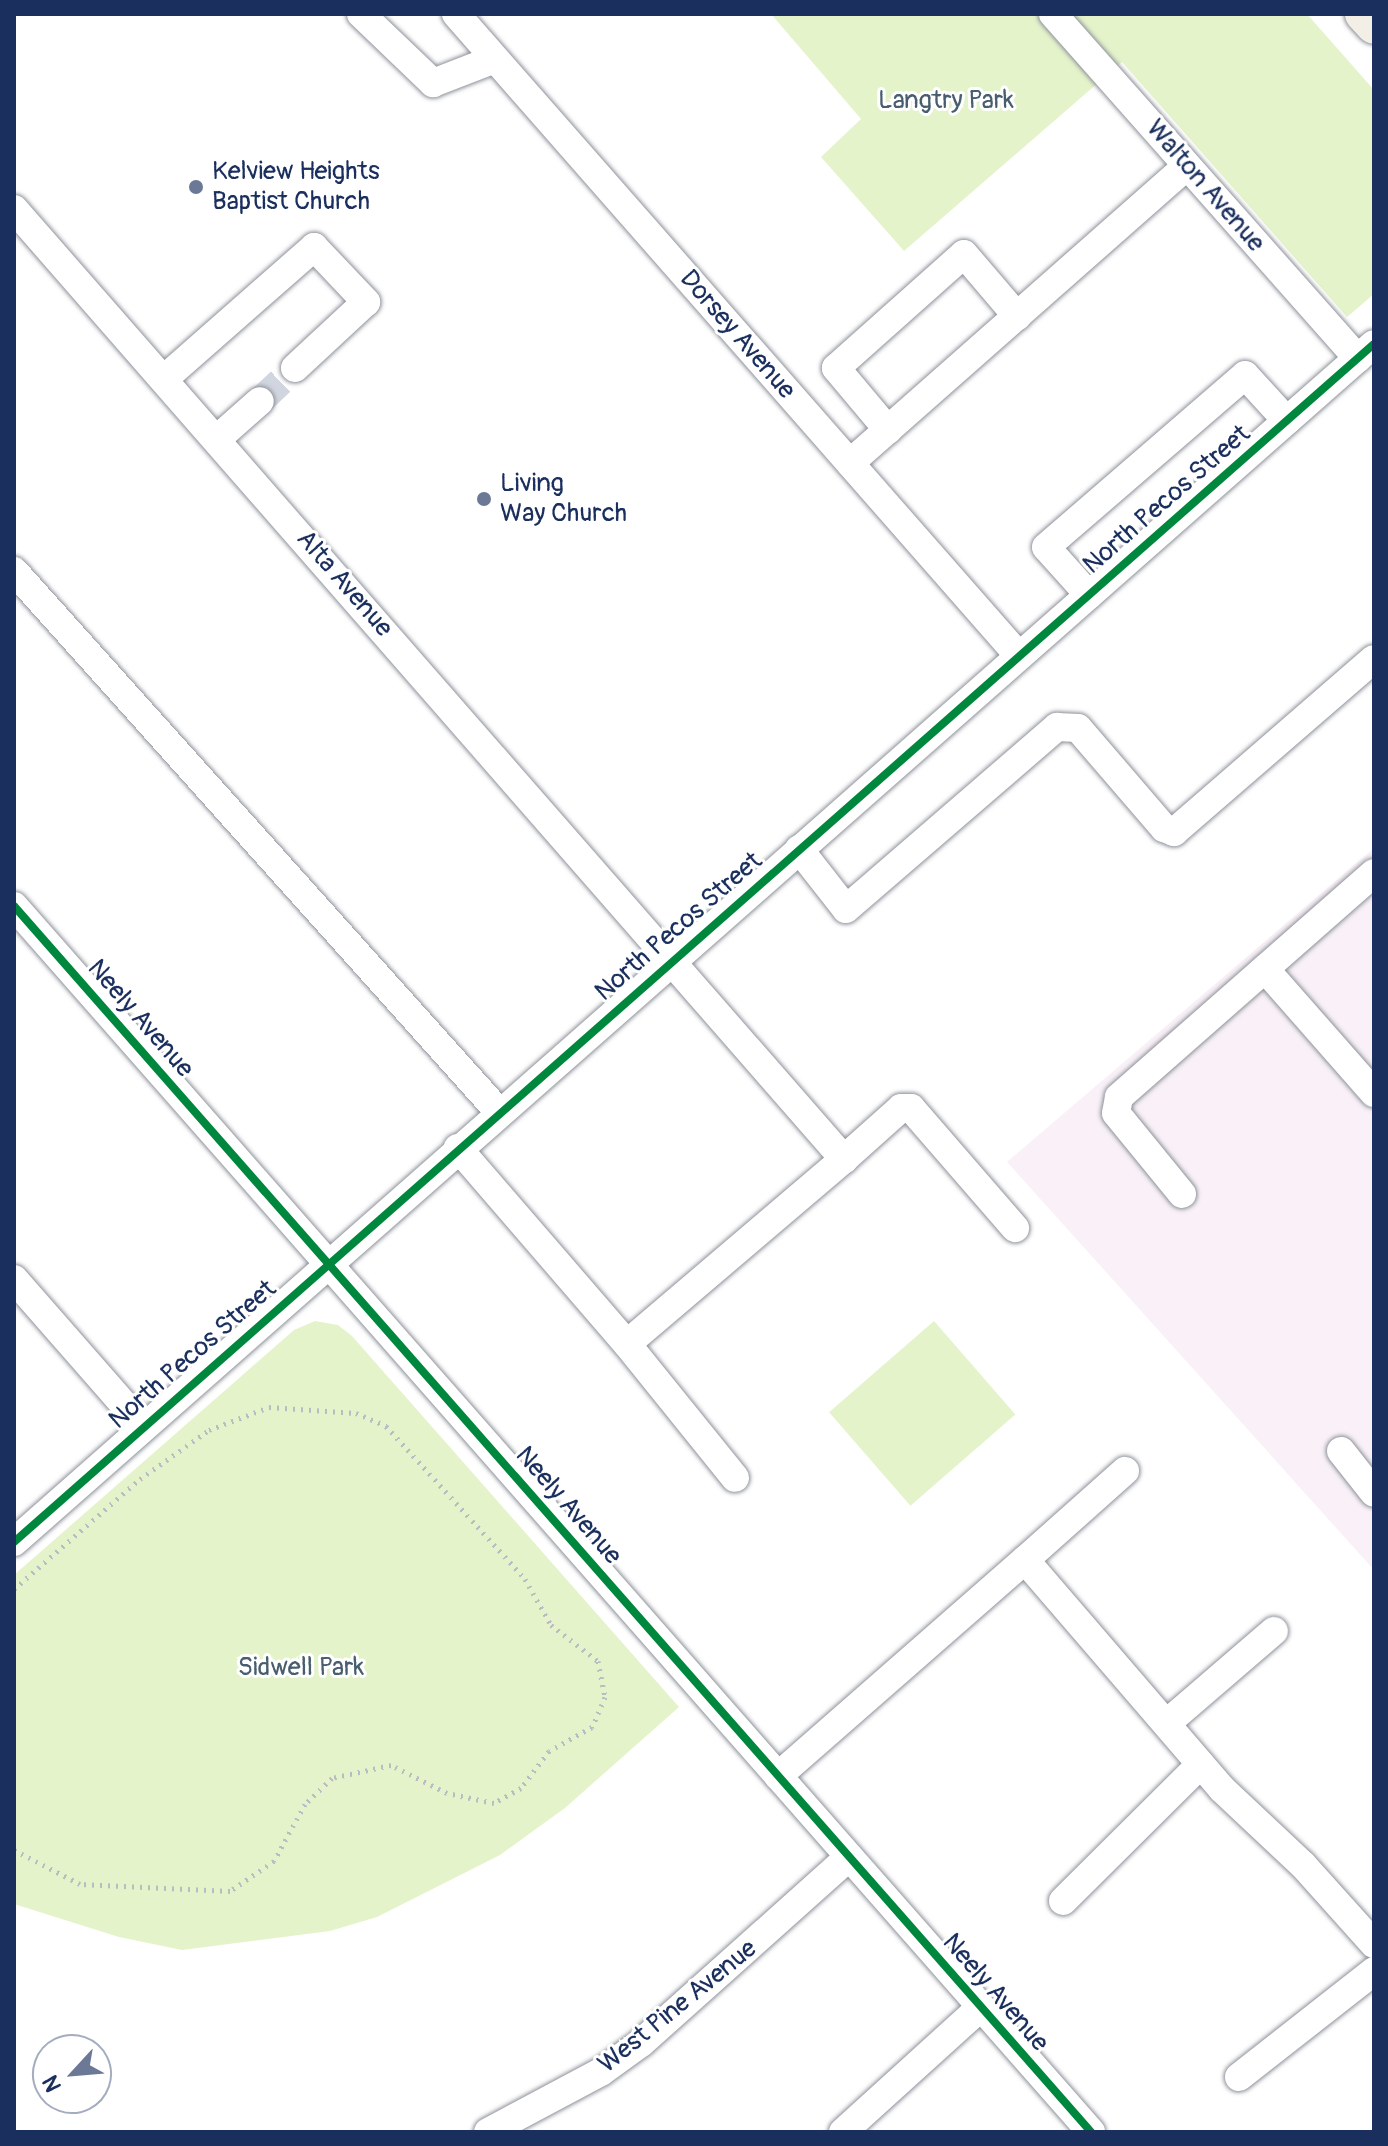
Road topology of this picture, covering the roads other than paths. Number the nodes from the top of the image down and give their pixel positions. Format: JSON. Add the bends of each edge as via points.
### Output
{"nodes":[{"id":1,"x":361,"y":14,"type":"edge"},
{"id":2,"x":456,"y":14,"type":"edge"},
{"id":3,"x":1053,"y":14,"type":"edge"},
{"id":4,"x":1363,"y":14,"type":"edge"},
{"id":5,"x":1374,"y":26,"type":"edge"},
{"id":6,"x":495,"y":59,"type":"junction"},
{"id":7,"x":1187,"y":166,"type":"junction"},
{"id":8,"x":14,"y":209,"type":"edge"},
{"id":9,"x":1017,"y":316,"type":"junction"},
{"id":10,"x":1366,"y":352,"type":"edge"},
{"id":11,"x":295,"y":368,"type":"tunnel mouth"},
{"id":12,"x":164,"y":379,"type":"junction"},
{"id":13,"x":260,"y":401,"type":"tunnel mouth"},
{"id":14,"x":1287,"y":421,"type":"junction"},
{"id":15,"x":888,"y":430,"type":"junction"},
{"id":16,"x":217,"y":439,"type":"junction"},
{"id":17,"x":850,"y":463,"type":"junction"},
{"id":18,"x":14,"y":571,"type":"edge"},
{"id":19,"x":1089,"y":595,"type":"junction"},
{"id":20,"x":1019,"y":656,"type":"junction"},
{"id":21,"x":1374,"y":659,"type":"edge"},
{"id":22,"x":799,"y":849,"type":"junction"},
{"id":23,"x":1374,"y":873,"type":"edge"},
{"id":24,"x":14,"y":906,"type":"edge"},
{"id":25,"x":673,"y":959,"type":"junction"},
{"id":26,"x":1265,"y":969,"type":"junction"},
{"id":27,"x":1374,"y":1093,"type":"edge"},
{"id":28,"x":499,"y":1112,"type":"junction"},
{"id":29,"x":458,"y":1148,"type":"junction"},
{"id":30,"x":844,"y":1159,"type":"junction"},
{"id":31,"x":1182,"y":1194,"type":"dead end"},
{"id":32,"x":1015,"y":1228,"type":"dead end"},
{"id":33,"x":328,"y":1262,"type":"junction"},
{"id":34,"x":14,"y":1279,"type":"edge"},
{"id":35,"x":627,"y":1344,"type":"junction"},
{"id":36,"x":142,"y":1425,"type":"junction"},
{"id":37,"x":1341,"y":1451,"type":"dead end"},
{"id":38,"x":1125,"y":1471,"type":"dead end"},
{"id":39,"x":735,"y":1478,"type":"dead end"},
{"id":40,"x":1374,"y":1493,"type":"edge"},
{"id":41,"x":14,"y":1542,"type":"edge"},
{"id":42,"x":1025,"y":1560,"type":"junction"},
{"id":43,"x":1274,"y":1631,"type":"dead end"},
{"id":44,"x":1167,"y":1723,"type":"junction"},
{"id":45,"x":1201,"y":1764,"type":"junction"},
{"id":46,"x":778,"y":1776,"type":"junction"},
{"id":47,"x":849,"y":1857,"type":"junction"},
{"id":48,"x":1063,"y":1901,"type":"dead end"},
{"id":49,"x":1374,"y":1944,"type":"edge"},
{"id":50,"x":1374,"y":1971,"type":"edge"},
{"id":51,"x":981,"y":2007,"type":"junction"},
{"id":52,"x":1239,"y":2077,"type":"dead end"},
{"id":53,"x":488,"y":2132,"type":"edge"},
{"id":54,"x":843,"y":2132,"type":"edge"},
{"id":55,"x":1091,"y":2132,"type":"edge"}],
"edges":[{"from":1,"to":6,"type":"street","via":[[433,83]]},
{"from":2,"to":6,"type":"street","name":"Dorsey Avenue"},
{"from":3,"to":7,"type":"street","name":"Walton Avenue"},
{"from":4,"to":5,"type":"main road"},
{"from":6,"to":17,"type":"street","name":"Dorsey Avenue"},
{"from":7,"to":9,"type":"street"},
{"from":7,"to":10,"type":"street","name":"Walton Avenue"},
{"from":8,"to":12,"type":"street","name":"Alta Avenue"},
{"from":9,"to":15,"type":"street"},
{"from":9,"to":15,"type":"street","via":[[964,254],[836,368]]},
{"from":10,"to":14,"type":"street","name":"North Pecos Street"},
{"from":11,"to":12,"type":"street","via":[[366,302],[314,247]]},
{"from":12,"to":16,"type":"street","name":"Alta Avenue"},
{"from":13,"to":16,"type":"street"},
{"from":14,"to":19,"type":"street","name":"North Pecos Street"},
{"from":14,"to":19,"type":"street","via":[[1245,375],[1046,547]]},
{"from":15,"to":17,"type":"street"},
{"from":16,"to":25,"type":"street","name":"Alta Avenue"},
{"from":17,"to":20,"type":"street","name":"Dorsey Avenue"},
{"from":18,"to":28,"type":"street"},
{"from":19,"to":20,"type":"street","name":"North Pecos Street"},
{"from":20,"to":22,"type":"street","name":"North Pecos Street"},
{"from":21,"to":22,"type":"street","via":[[1174,832],[1164,828],[1078,728],[1057,727],[846,909]]},
{"from":22,"to":25,"type":"street","name":"North Pecos Street"},
{"from":23,"to":26,"type":"street"},
{"from":24,"to":33,"type":"street","name":"Neely Avenue"},
{"from":25,"to":28,"type":"street","name":"North Pecos Street"},
{"from":25,"to":30,"type":"street","name":"Alta Avenue"},
{"from":26,"to":27,"type":"street"},
{"from":26,"to":31,"type":"street","via":[[1119,1097],[1116,1113]]},
{"from":28,"to":29,"type":"street","name":"North Pecos Street"},
{"from":29,"to":33,"type":"street","name":"North Pecos Street"},
{"from":29,"to":35,"type":"street"},
{"from":30,"to":32,"type":"street","via":[[901,1108],[911,1108]]},
{"from":30,"to":35,"type":"street"},
{"from":33,"to":36,"type":"street","name":"North Pecos Street"},
{"from":33,"to":46,"type":"street","name":"Neely Avenue"},
{"from":34,"to":36,"type":"street"},
{"from":35,"to":39,"type":"street"},
{"from":36,"to":41,"type":"street","name":"North Pecos Street"},
{"from":37,"to":40,"type":"street"},
{"from":38,"to":42,"type":"street"},
{"from":42,"to":44,"type":"street"},
{"from":42,"to":46,"type":"street"},
{"from":43,"to":44,"type":"street"},
{"from":44,"to":45,"type":"street"},
{"from":45,"to":48,"type":"street"},
{"from":45,"to":49,"type":"street"},
{"from":46,"to":47,"type":"street","name":"Neely Avenue"},
{"from":47,"to":51,"type":"street","name":"Neely Avenue"},
{"from":47,"to":53,"type":"street","name":"West Pine Avenue","via":[[641,2043],[563,2094]]},
{"from":50,"to":52,"type":"street"},
{"from":51,"to":54,"type":"street"},
{"from":51,"to":55,"type":"street","name":"Neely Avenue"}]}
